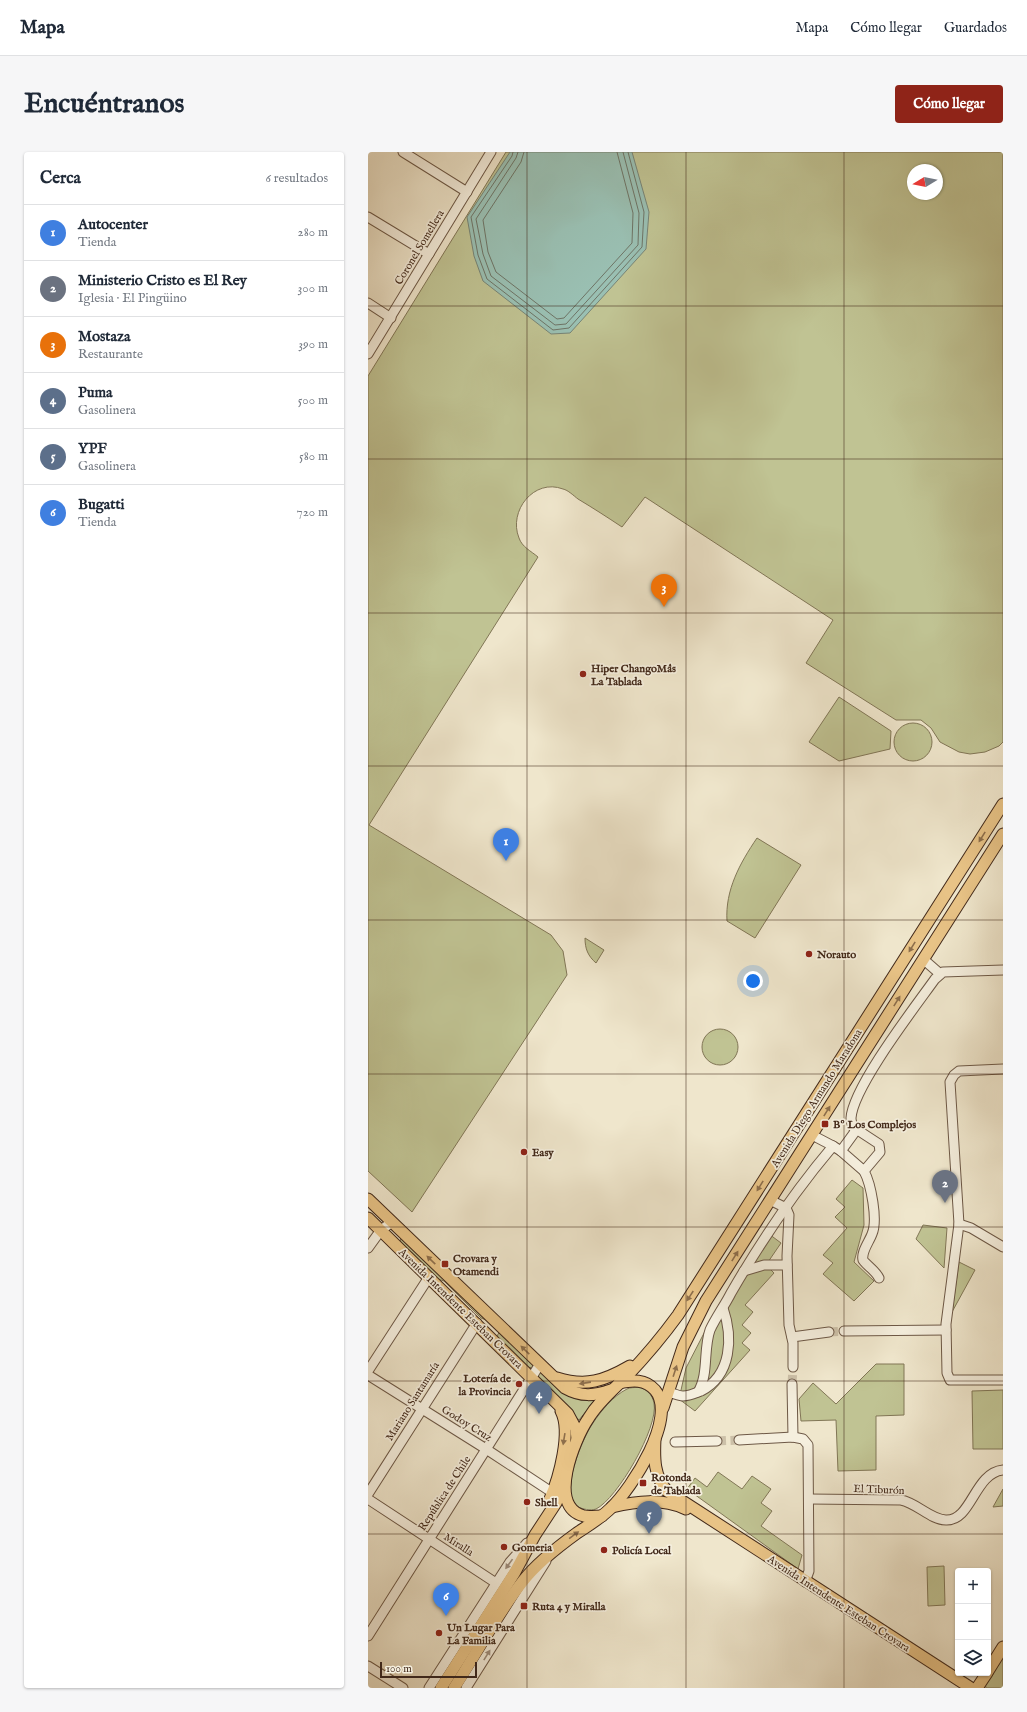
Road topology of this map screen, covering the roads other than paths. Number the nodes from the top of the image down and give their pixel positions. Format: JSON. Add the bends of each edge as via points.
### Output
{"nodes":[{"id":1,"x":403,"y":152,"type":"edge"},
{"id":2,"x":491,"y":152,"type":"edge"},
{"id":3,"x":467,"y":192,"type":"junction"},
{"id":4,"x":368,"y":217,"type":"edge"},
{"id":5,"x":429,"y":254,"type":"junction"},
{"id":6,"x":368,"y":303,"type":"edge"},
{"id":7,"x":390,"y":318,"type":"junction"},
{"id":8,"x":368,"y":354,"type":"edge"},
{"id":9,"x":1003,"y":804,"type":"edge"},
{"id":10,"x":1003,"y":834,"type":"edge"},
{"id":11,"x":923,"y":959,"type":"junction"},
{"id":12,"x":1003,"y":970,"type":"edge"},
{"id":13,"x":940,"y":973,"type":"junction"},
{"id":14,"x":1003,"y":1069,"type":"edge"},
{"id":15,"x":857,"y":1129,"type":"junction"},
{"id":16,"x":812,"y":1135,"type":"junction"},
{"id":17,"x":837,"y":1148,"type":"junction"},
{"id":18,"x":864,"y":1171,"type":"junction"},
{"id":19,"x":368,"y":1199,"type":"edge"},
{"id":20,"x":770,"y":1200,"type":"junction"},
{"id":21,"x":786,"y":1208,"type":"junction"},
{"id":22,"x":368,"y":1218,"type":"edge"},
{"id":23,"x":392,"y":1222,"type":"junction"},
{"id":24,"x":959,"y":1224,"type":"junction"},
{"id":25,"x":381,"y":1230,"type":"junction"},
{"id":26,"x":1003,"y":1247,"type":"edge"},
{"id":27,"x":368,"y":1248,"type":"edge"},
{"id":28,"x":787,"y":1265,"type":"junction"},
{"id":29,"x":744,"y":1271,"type":"junction"},
{"id":30,"x":429,"y":1277,"type":"junction"},
{"id":31,"x":879,"y":1278,"type":"dead end"},
{"id":32,"x":723,"y":1308,"type":"junction"},
{"id":33,"x":477,"y":1323,"type":"junction"},
{"id":34,"x":946,"y":1330,"type":"junction"},
{"id":35,"x":844,"y":1331,"type":"tunnel mouth"},
{"id":36,"x":829,"y":1332,"type":"tunnel mouth"},
{"id":37,"x":792,"y":1337,"type":"junction"},
{"id":38,"x":540,"y":1364,"type":"junction"},
{"id":39,"x":793,"y":1367,"type":"tunnel mouth"},
{"id":40,"x":368,"y":1370,"type":"edge"},
{"id":41,"x":368,"y":1375,"type":"edge"},
{"id":42,"x":553,"y":1377,"type":"junction"},
{"id":43,"x":532,"y":1378,"type":"junction"},
{"id":44,"x":1003,"y":1380,"type":"edge"},
{"id":45,"x":618,"y":1381,"type":"junction"},
{"id":46,"x":792,"y":1384,"type":"tunnel mouth"},
{"id":47,"x":668,"y":1392,"type":"junction"},
{"id":48,"x":698,"y":1392,"type":"junction"},
{"id":49,"x":556,"y":1402,"type":"junction"},
{"id":50,"x":421,"y":1408,"type":"junction"},
{"id":51,"x":663,"y":1408,"type":"junction"},
{"id":52,"x":793,"y":1437,"type":"junction"},
{"id":53,"x":577,"y":1439,"type":"junction"},
{"id":54,"x":655,"y":1439,"type":"junction"},
{"id":55,"x":739,"y":1440,"type":"tunnel mouth"},
{"id":56,"x":717,"y":1441,"type":"tunnel mouth"},
{"id":57,"x":675,"y":1442,"type":"dead end"},
{"id":58,"x":486,"y":1449,"type":"junction"},
{"id":59,"x":1003,"y":1470,"type":"edge"},
{"id":60,"x":564,"y":1486,"type":"junction"},
{"id":61,"x":553,"y":1493,"type":"junction"},
{"id":62,"x":368,"y":1494,"type":"edge"},
{"id":63,"x":368,"y":1499,"type":"edge"},
{"id":64,"x":809,"y":1499,"type":"junction"},
{"id":65,"x":612,"y":1507,"type":"junction"},
{"id":66,"x":602,"y":1516,"type":"junction"},
{"id":67,"x":706,"y":1518,"type":"junction"},
{"id":68,"x":537,"y":1533,"type":"junction"},
{"id":69,"x":429,"y":1539,"type":"junction"},
{"id":70,"x":549,"y":1556,"type":"junction"},
{"id":71,"x":806,"y":1582,"type":"junction"},
{"id":72,"x":496,"y":1583,"type":"junction"},
{"id":73,"x":368,"y":1636,"type":"edge"},
{"id":74,"x":1003,"y":1647,"type":"edge"},
{"id":75,"x":368,"y":1666,"type":"edge"},
{"id":76,"x":991,"y":1666,"type":"edge"},
{"id":77,"x":984,"y":1676,"type":"edge"},
{"id":78,"x":404,"y":1688,"type":"edge"},
{"id":79,"x":429,"y":1688,"type":"edge"},
{"id":80,"x":441,"y":1688,"type":"edge"},
{"id":81,"x":454,"y":1688,"type":"edge"},
{"id":82,"x":466,"y":1688,"type":"edge"},
{"id":83,"x":971,"y":1688,"type":"edge"},
{"id":84,"x":977,"y":1688,"type":"edge"}],
"edges":[{"from":1,"to":3,"type":"street"},
{"from":2,"to":3,"type":"street","name":"Coronel Somellera"},
{"from":3,"to":5,"type":"street","name":"Coronel Somellera"},
{"from":4,"to":5,"type":"street"},
{"from":5,"to":7,"type":"street","name":"Coronel Somellera"},
{"from":6,"to":7,"type":"street"},
{"from":7,"to":8,"type":"street","name":"Coronel Somellera"},
{"from":9,"to":45,"type":"main road","name":"Avenida Diego Armando Maradona","one_way":true,"via":[[693,1292],[666,1332]]},
{"from":10,"to":11,"type":"main road","name":"Avenida Diego Armando Maradona"},
{"from":11,"to":13,"type":"street"},
{"from":16,"to":11,"type":"main road","name":"Avenida Diego Armando Maradona","one_way":true},
{"from":12,"to":13,"type":"street"},
{"from":13,"to":15,"type":"street","via":[[861,1089],[851,1118],[853,1127]]},
{"from":14,"to":24,"type":"street","via":[[959,1072],[950,1082]]},
{"from":15,"to":17,"type":"street"},
{"from":15,"to":18,"type":"street","via":[[881,1148]]},
{"from":16,"to":17,"type":"street"},
{"from":16,"to":20,"type":"main road","name":"Avenida Diego Armando Maradona"},
{"from":17,"to":18,"type":"street"},
{"from":17,"to":21,"type":"street","via":[[802,1182]]},
{"from":18,"to":31,"type":"street","via":[[872,1192],[873,1229],[863,1260]]},
{"from":19,"to":23,"type":"main road","name":"Avenida Intendente Esteban Crovara"},
{"from":20,"to":21,"type":"street"},
{"from":47,"to":20,"type":"main road","name":"Avenida Diego Armando Maradona","one_way":true,"via":[[696,1319]]},
{"from":21,"to":28,"type":"street","via":[[789,1215]]},
{"from":21,"to":29,"type":"street","via":[[765,1235]]},
{"from":22,"to":25,"type":"main road","name":"Avenida Intendente Esteban Crovara"},
{"from":23,"to":25,"type":"street"},
{"from":38,"to":23,"type":"main road","name":"Avenida Intendente Esteban Crovara","one_way":true},
{"from":24,"to":26,"type":"street","via":[[971,1228]]},
{"from":24,"to":34,"type":"street"},
{"from":25,"to":27,"type":"street"},
{"from":25,"to":30,"type":"main road","name":"Avenida Intendente Esteban Crovara"},
{"from":28,"to":29,"type":"street","via":[[764,1265]]},
{"from":28,"to":37,"type":"street","via":[[788,1325]]},
{"from":29,"to":32,"type":"street"},
{"from":30,"to":33,"type":"main road","name":"Avenida Intendente Esteban Crovara"},
{"from":30,"to":40,"type":"street"},
{"from":32,"to":48,"type":"street","via":[[710,1332],[704,1379]]},
{"from":32,"to":48,"type":"street","via":[[729,1333],[726,1359],[712,1385]]},
{"from":33,"to":43,"type":"main road","name":"Avenida Intendente Esteban Crovara"},
{"from":33,"to":50,"type":"street","name":"Mariano Santamaría"},
{"from":34,"to":35,"type":"street"},
{"from":34,"to":44,"type":"street","via":[[947,1373],[950,1380]]},
{"from":36,"to":37,"type":"street"},
{"from":37,"to":39,"type":"street"},
{"from":38,"to":42,"type":"main road","name":"Avenida Intendente Esteban Crovara"},
{"from":38,"to":43,"type":"street","name":"República de Chile"},
{"from":41,"to":50,"type":"street","name":"Godoy Cruz"},
{"from":45,"to":42,"type":"main road","one_way":true,"via":[[578,1384]]},
{"from":42,"to":45,"type":"main road","name":"Avenida Intendente Esteban Crovara","via":[[578,1395],[597,1394]]},
{"from":43,"to":49,"type":"main road","name":"Avenida Intendente Esteban Crovara"},
{"from":43,"to":58,"type":"street","name":"República de Chile"},
{"from":45,"to":51,"type":"main road","via":[[640,1381],[648,1384],[658,1393]]},
{"from":45,"to":53,"type":"main road","via":[[588,1418]]},
{"from":46,"to":52,"type":"street"},
{"from":47,"to":48,"type":"street","via":[[682,1396]]},
{"from":47,"to":51,"type":"main road","name":"Avenida Diego Armando Maradona"},
{"from":49,"to":53,"type":"main road","name":"Avenida Intendente Esteban Crovara","via":[[572,1420]]},
{"from":49,"to":61,"type":"main road","one_way":true,"via":[[566,1425],[559,1474]]},
{"from":50,"to":58,"type":"street","name":"Godoy Cruz"},
{"from":50,"to":62,"type":"street","name":"Mariano Santamaría"},
{"from":51,"to":54,"type":"main road"},
{"from":52,"to":55,"type":"street"},
{"from":52,"to":64,"type":"street","via":[[803,1439],[809,1448]]},
{"from":53,"to":60,"type":"main road"},
{"from":54,"to":65,"type":"main road","via":[[634,1478]]},
{"from":54,"to":67,"type":"main road","name":"Avenida Intendente Esteban Crovara","via":[[655,1464],[659,1481],[667,1491]]},
{"from":56,"to":57,"type":"street"},
{"from":58,"to":61,"type":"street","name":"Godoy Cruz"},
{"from":58,"to":69,"type":"street","name":"República de Chile"},
{"from":59,"to":64,"type":"street","name":"El Tiburón","via":[[995,1471],[986,1477],[960,1515],[953,1520],[939,1519],[901,1500]]},
{"from":60,"to":66,"type":"main road","via":[[566,1499],[572,1510],[584,1516]]},
{"from":60,"to":68,"type":"main road"},
{"from":61,"to":68,"type":"main road"},
{"from":63,"to":69,"type":"street","name":"Miralla"},
{"from":64,"to":71,"type":"street","via":[[809,1571]]},
{"from":65,"to":66,"type":"main road"},
{"from":65,"to":67,"type":"main road","name":"Avenida Intendente Esteban Crovara","via":[[643,1501],[662,1502],[680,1506]]},
{"from":70,"to":66,"type":"main road","one_way":true},
{"from":67,"to":71,"type":"main road","name":"Avenida Intendente Esteban Crovara"},
{"from":68,"to":72,"type":"street","one_way":true,"via":[[510,1562]]},
{"from":68,"to":80,"type":"main road"},
{"from":69,"to":72,"type":"street","name":"Miralla"},
{"from":69,"to":73,"type":"street","name":"República de Chile"},
{"from":70,"to":81,"type":"main road","via":[[524,1580]]},
{"from":82,"to":70,"type":"street","one_way":true},
{"from":71,"to":83,"type":"main road","name":"Avenida Intendente Esteban Crovara"},
{"from":72,"to":79,"type":"street"},
{"from":74,"to":76,"type":"main road"},
{"from":75,"to":78,"type":"street"},
{"from":77,"to":84,"type":"main road"}]}
